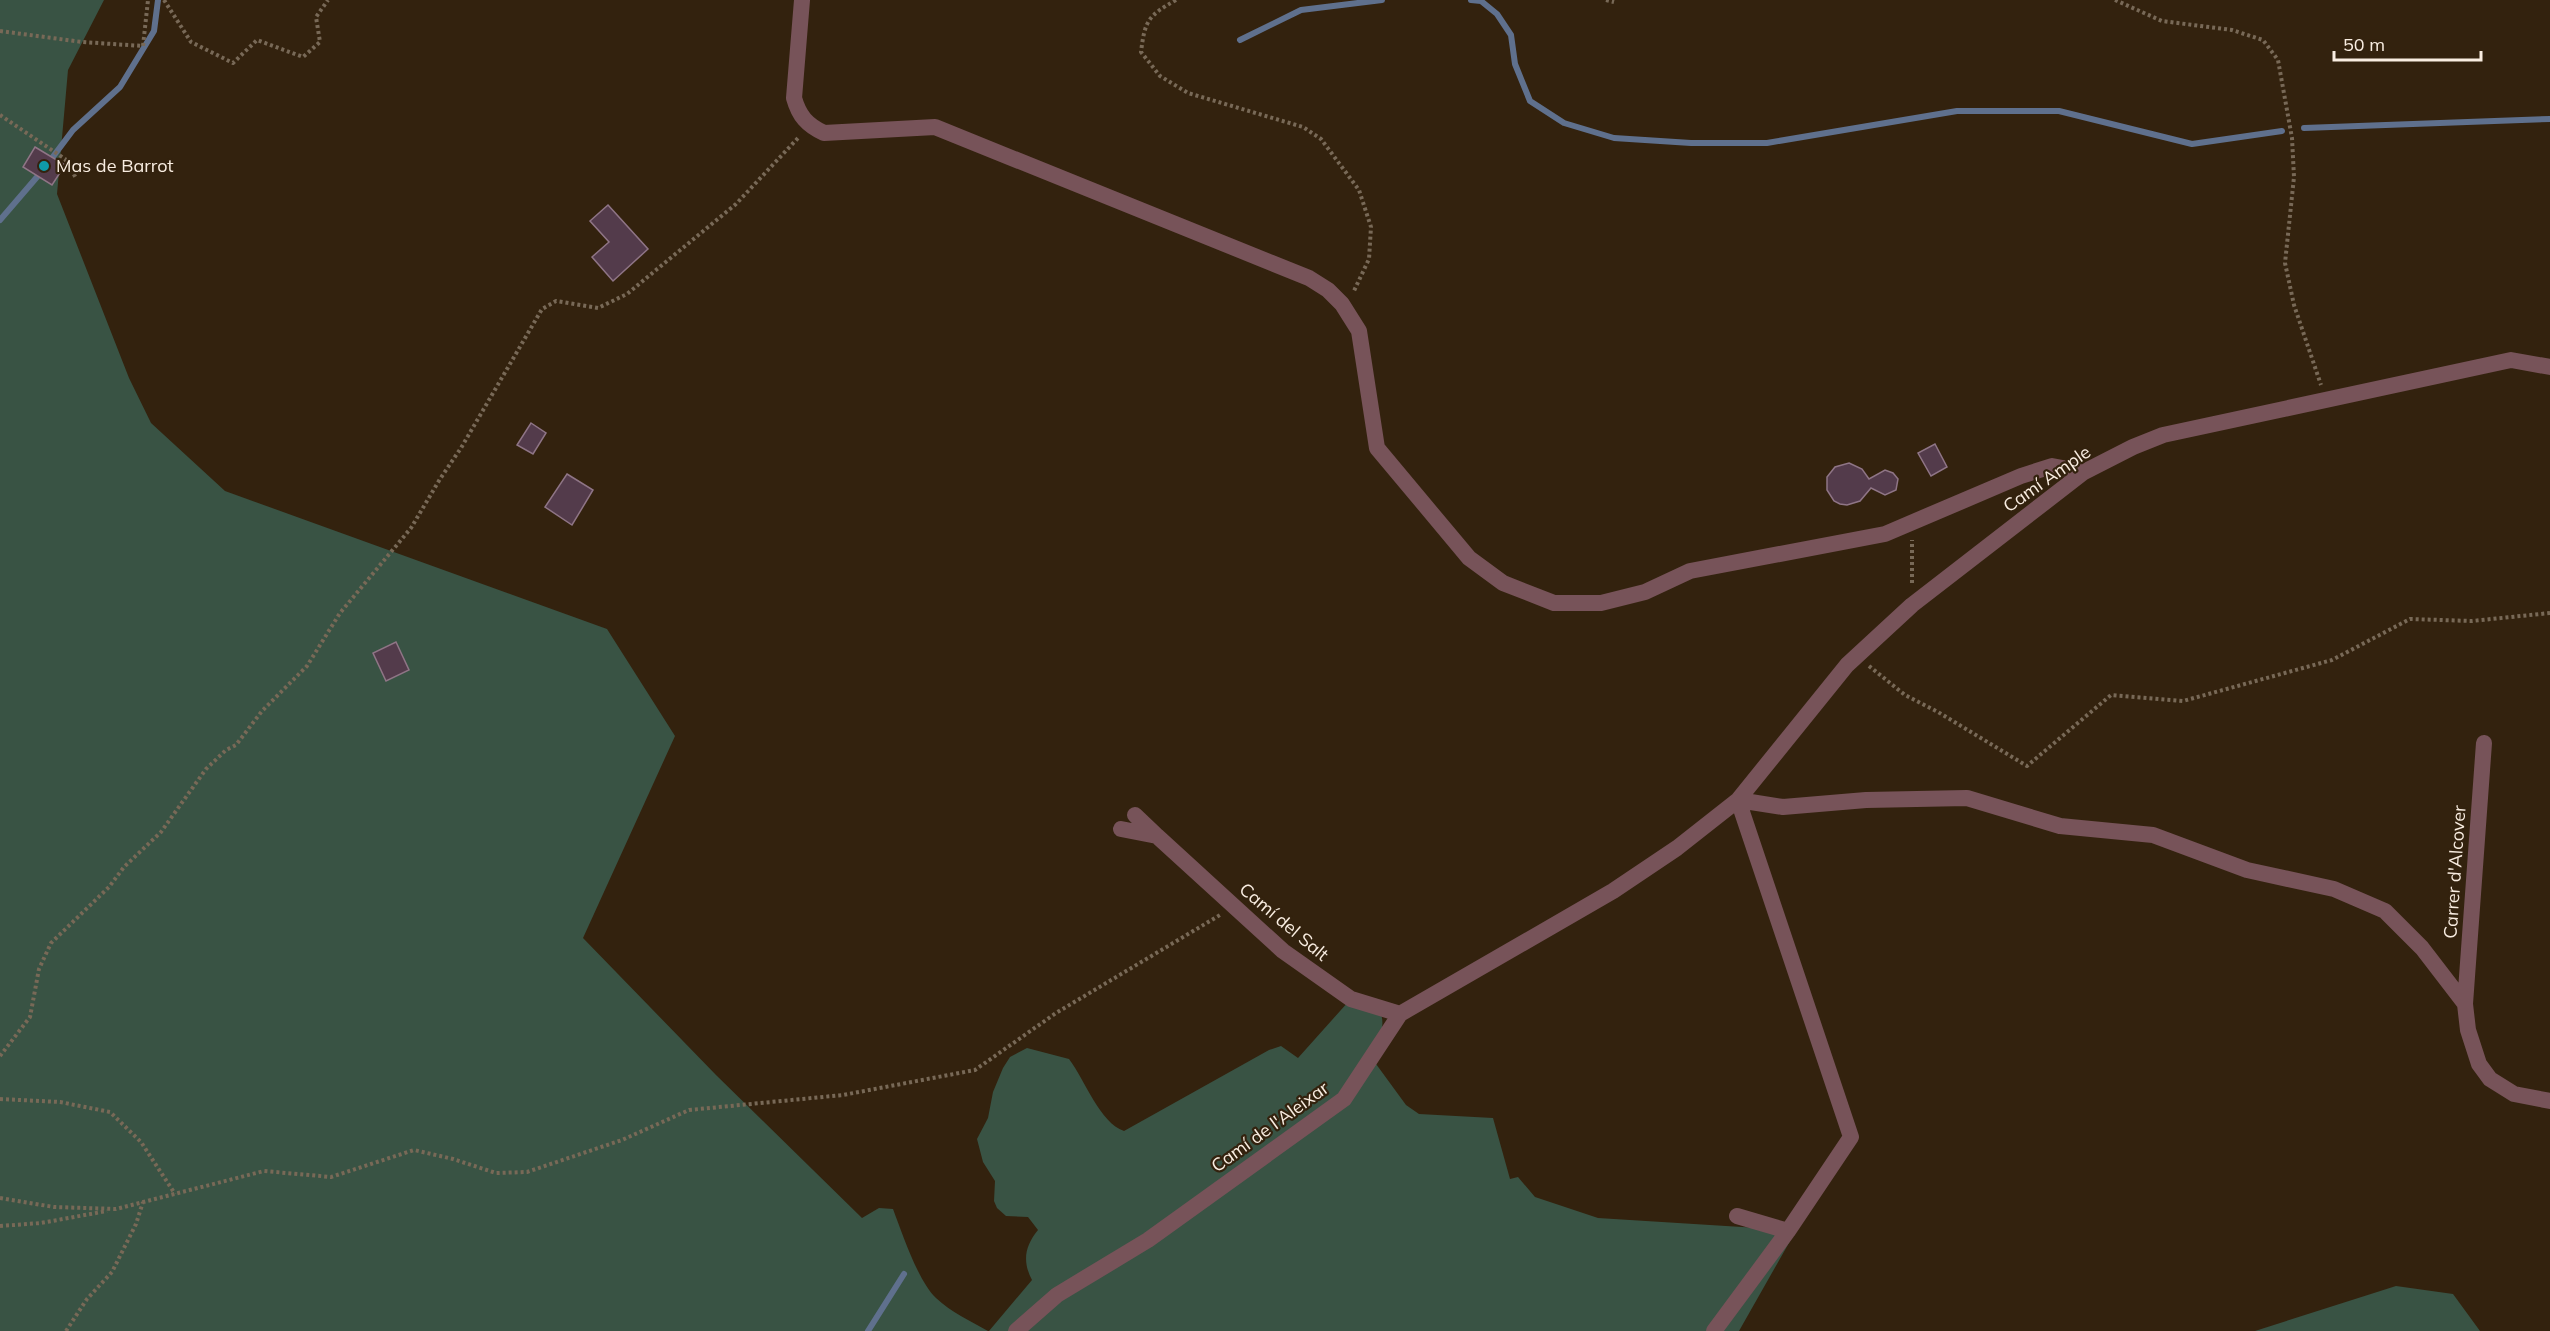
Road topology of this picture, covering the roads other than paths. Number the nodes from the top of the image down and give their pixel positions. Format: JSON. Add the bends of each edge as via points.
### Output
{"nodes":[{"id":1,"x":802,"y":0,"type":"edge"},
{"id":2,"x":2550,"y":367,"type":"edge"},
{"id":3,"x":2084,"y":472,"type":"junction"},
{"id":4,"x":2484,"y":743,"type":"dead end"},
{"id":5,"x":1738,"y":800,"type":"junction"},
{"id":6,"x":1134,"y":815,"type":"dead end"},
{"id":7,"x":1121,"y":830,"type":"dead end"},
{"id":8,"x":1157,"y":836,"type":"junction"},
{"id":9,"x":2465,"y":1004,"type":"junction"},
{"id":10,"x":1400,"y":1014,"type":"junction"},
{"id":11,"x":2550,"y":1101,"type":"edge"},
{"id":12,"x":1737,"y":1215,"type":"dead end"},
{"id":13,"x":1788,"y":1231,"type":"junction"},
{"id":14,"x":1016,"y":1331,"type":"edge"},
{"id":15,"x":1714,"y":1331,"type":"edge"}],
"edges":[{"from":1,"to":3,"type":"street","via":[[794,98],[798,112],[809,125],[824,133],[935,127],[1309,278],[1328,290],[1359,331],[1377,448],[1469,558],[1503,583],[1554,603],[1601,603],[1645,592],[1690,571],[1885,534],[2052,466]]},
{"from":2,"to":3,"type":"street","name":"Camí Ample","via":[[2511,360],[2163,435]]},
{"from":3,"to":5,"type":"street","name":"Camí Ample","via":[[1912,605],[1846,665]]},
{"from":4,"to":9,"type":"street","name":"Carrer d'Alcover"},
{"from":5,"to":9,"type":"street","via":[[1783,807],[1967,798],[2060,826],[2153,835],[2247,870],[2334,889],[2385,911],[2422,948]]},
{"from":5,"to":10,"type":"street","name":"Camí de l'Aleixar","via":[[1613,891]]},
{"from":5,"to":13,"type":"street","via":[[1851,1137]]},
{"from":6,"to":8,"type":"street","name":"Camí del Salt"},
{"from":7,"to":8,"type":"street"},
{"from":8,"to":10,"type":"street","name":"Camí del Salt","via":[[1283,951],[1351,999]]},
{"from":9,"to":11,"type":"street","name":"Carrer d'Alcover","via":[[2479,1064],[2490,1079],[2514,1094]]},
{"from":10,"to":14,"type":"street","name":"Camí de l'Aleixar","via":[[1344,1099],[1148,1240],[1057,1295]]},
{"from":12,"to":13,"type":"street"},
{"from":13,"to":15,"type":"street"}]}
